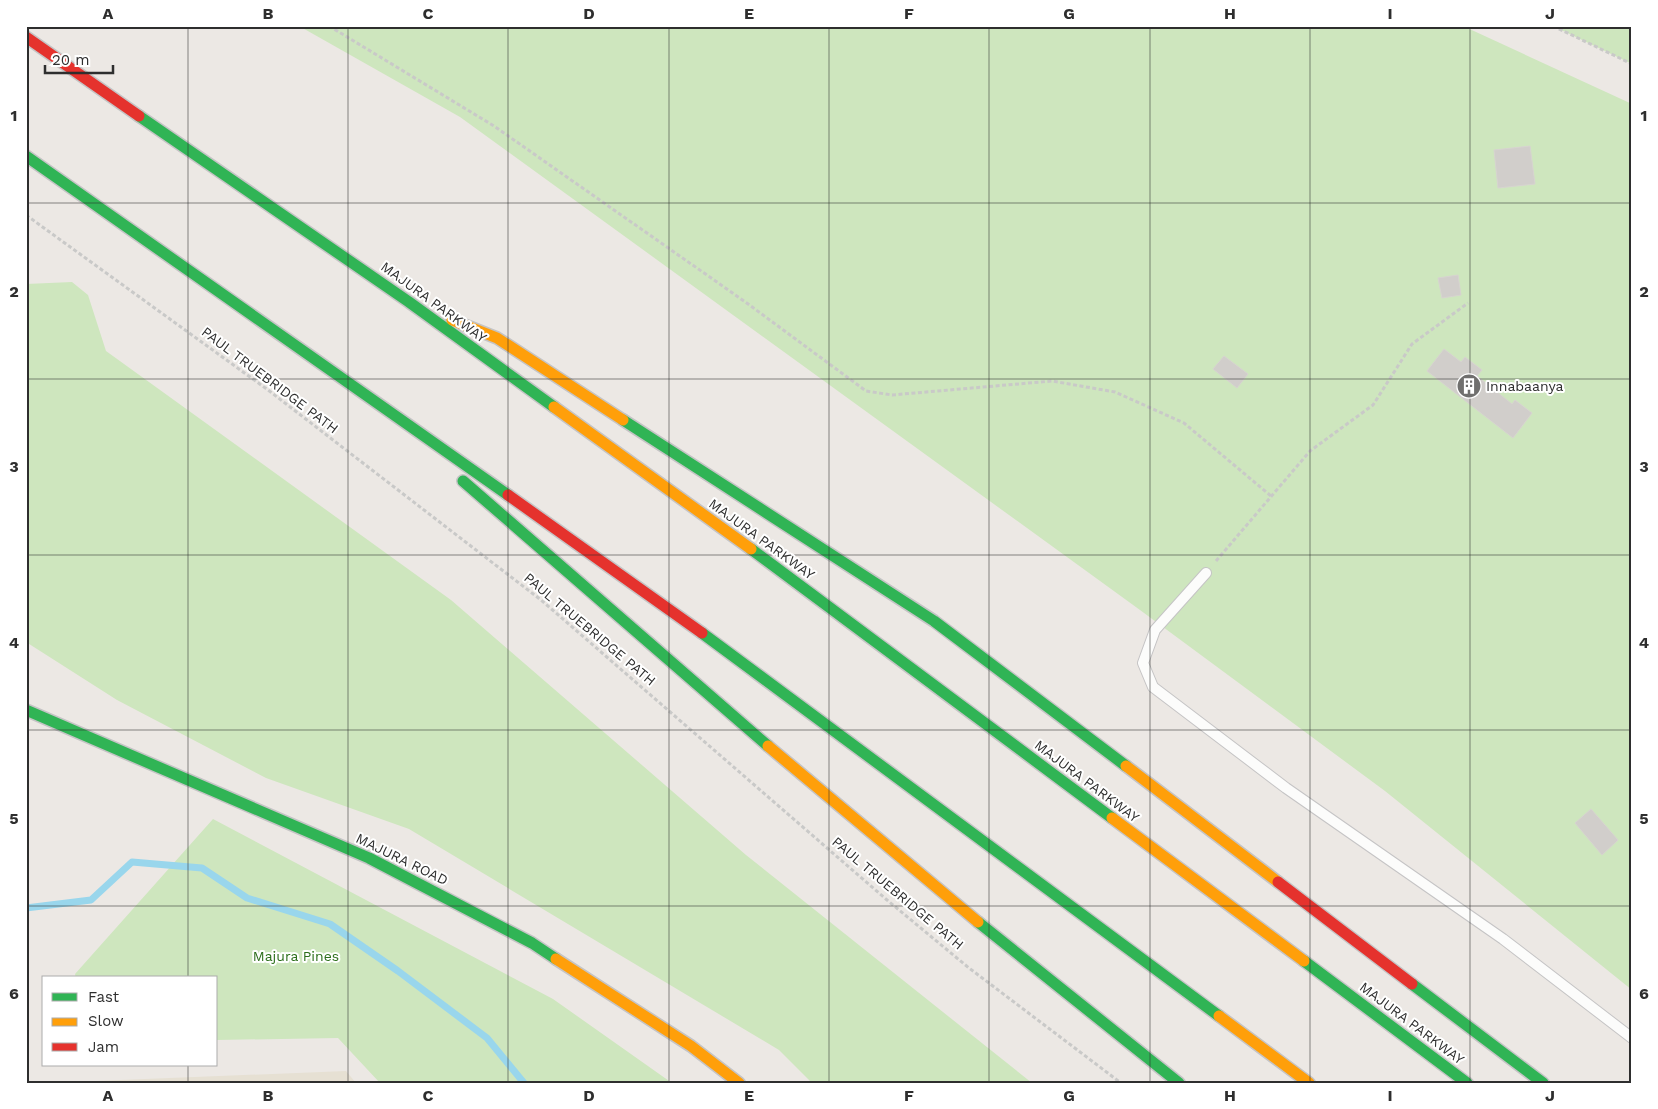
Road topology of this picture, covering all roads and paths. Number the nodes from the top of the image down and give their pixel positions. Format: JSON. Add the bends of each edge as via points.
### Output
{"nodes":[{"id":1,"x":329,"y":26,"type":"edge"},
{"id":2,"x":1554,"y":26,"type":"edge"},
{"id":3,"x":26,"y":37,"type":"edge"},
{"id":4,"x":1632,"y":64,"type":"edge"},
{"id":5,"x":26,"y":156,"type":"edge"},
{"id":6,"x":26,"y":215,"type":"edge"},
{"id":7,"x":410,"y":302,"type":"junction"},
{"id":8,"x":1468,"y":303,"type":"dead end"},
{"id":9,"x":378,"y":402,"type":"junction"},
{"id":10,"x":1272,"y":496,"type":"junction"},
{"id":11,"x":1206,"y":573,"type":"joint"},
{"id":12,"x":26,"y":710,"type":"edge"},
{"id":13,"x":1632,"y":1038,"type":"edge"},
{"id":14,"x":738,"y":1083,"type":"edge"},
{"id":15,"x":1121,"y":1083,"type":"edge"},
{"id":16,"x":1179,"y":1083,"type":"edge"},
{"id":17,"x":1309,"y":1083,"type":"edge"},
{"id":18,"x":1467,"y":1083,"type":"edge"},
{"id":19,"x":1543,"y":1083,"type":"edge"}],
"edges":[{"from":1,"to":10,"type":"path","via":[[494,126],[866,391],[892,394],[1052,381],[1115,392],[1184,422]]},
{"from":2,"to":4,"type":"path"},
{"from":3,"to":7,"type":"main road","name":"MAJURA PARKWAY"},
{"from":5,"to":9,"type":"main road"},
{"from":6,"to":15,"type":"path","name":"PAUL TRUEBRIDGE PATH","via":[[268,390],[541,600],[887,900],[969,968]]},
{"from":7,"to":18,"type":"main road","name":"MAJURA PARKWAY","via":[[758,554]]},
{"from":7,"to":19,"type":"main road","via":[[497,338],[934,621]]},
{"from":8,"to":10,"type":"path","via":[[1412,344],[1373,406],[1310,451]]},
{"from":9,"to":16,"type":"main road","via":[[516,528],[820,791],[1027,963]]},
{"from":9,"to":17,"type":"main road","via":[[742,661]]},
{"from":10,"to":11,"type":"path"},
{"from":11,"to":13,"type":"lane","via":[[1155,630],[1143,663],[1153,687],[1286,788],[1503,939]]},
{"from":12,"to":14,"type":"main road","name":"MAJURA ROAD","via":[[369,858],[532,943],[691,1046]]}]}
